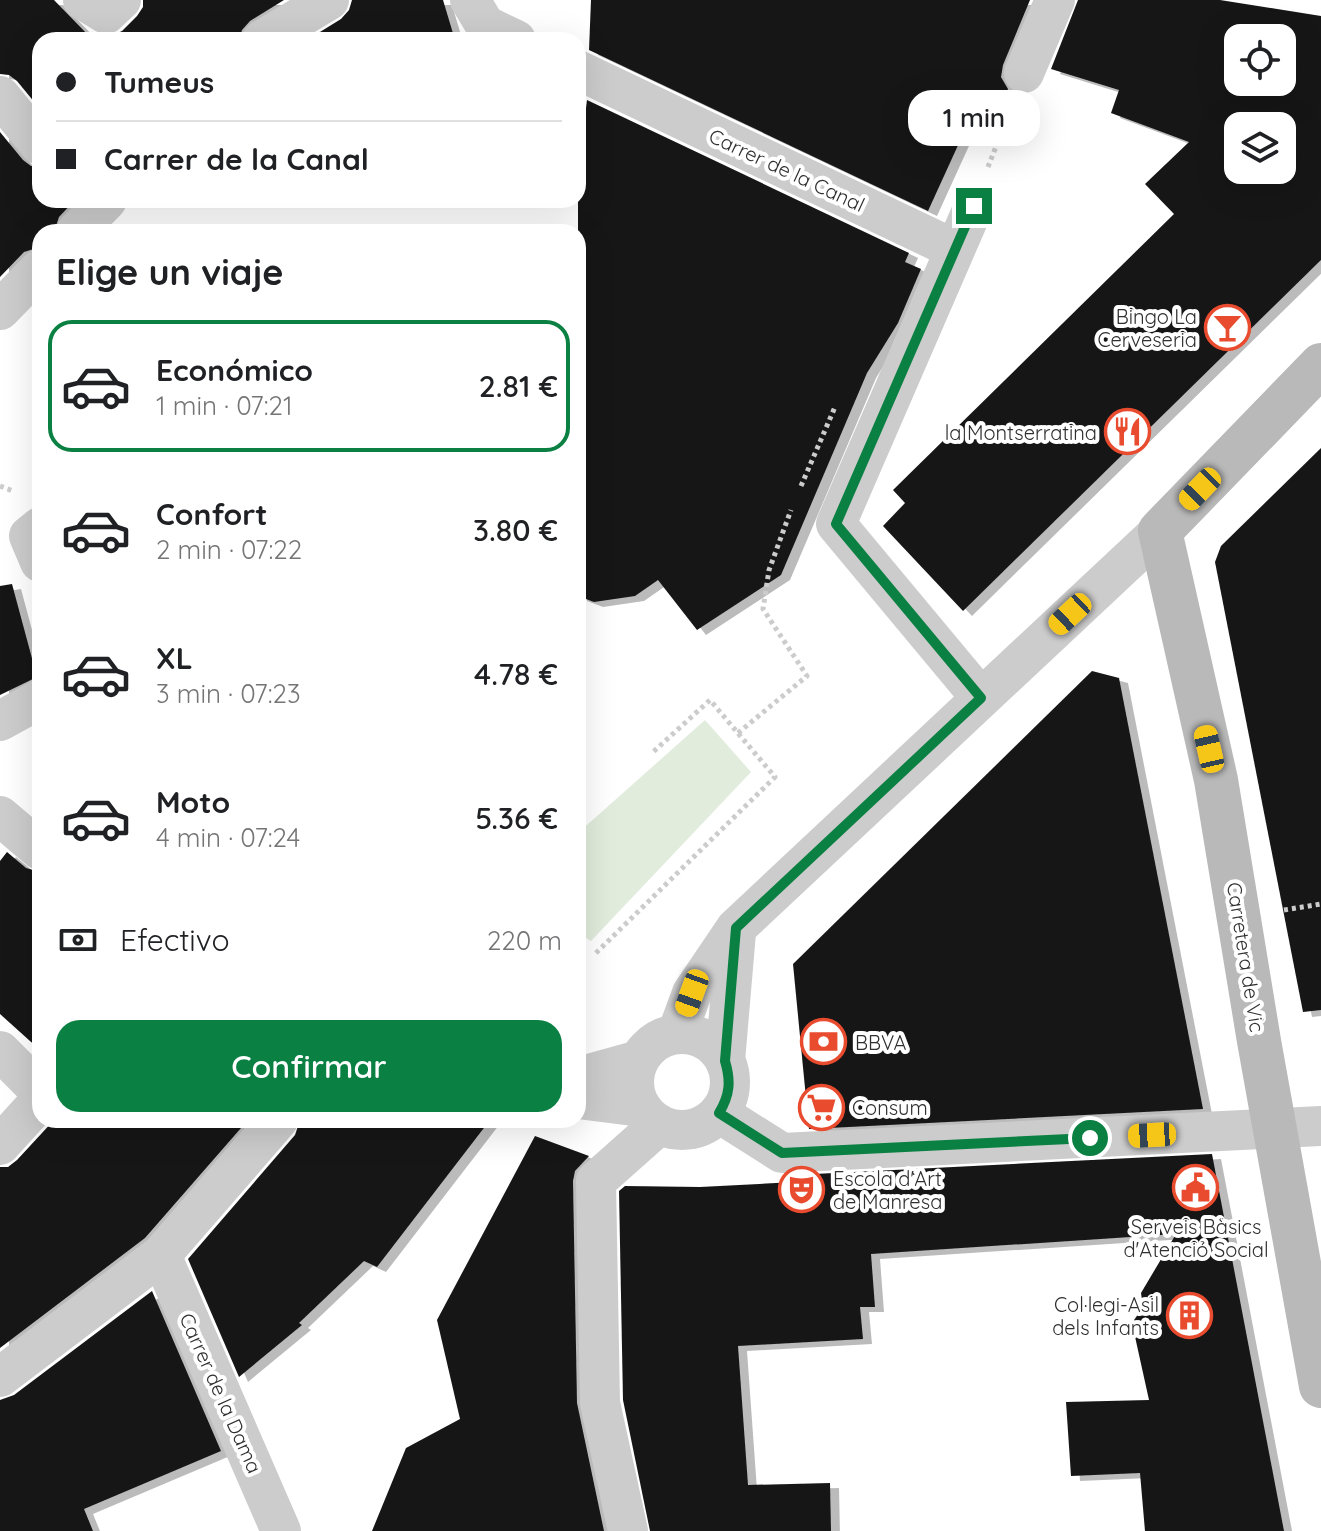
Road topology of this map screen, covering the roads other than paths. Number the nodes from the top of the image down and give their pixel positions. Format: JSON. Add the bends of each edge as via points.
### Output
{"nodes":[{"id":1,"x":83,"y":0,"type":"edge"},
{"id":2,"x":121,"y":0,"type":"edge"},
{"id":3,"x":329,"y":0,"type":"edge"},
{"id":4,"x":470,"y":0,"type":"edge"},
{"id":5,"x":1055,"y":0,"type":"edge"},
{"id":6,"x":275,"y":32,"type":"edge"},
{"id":7,"x":499,"y":32,"type":"edge"},
{"id":8,"x":1024,"y":73,"type":"road end"},
{"id":9,"x":586,"y":74,"type":"edge"},
{"id":10,"x":0,"y":96,"type":"edge"},
{"id":11,"x":32,"y":135,"type":"edge"},
{"id":12,"x":974,"y":206,"type":"road end"},
{"id":13,"x":954,"y":249,"type":"junction"},
{"id":14,"x":32,"y":277,"type":"edge"},
{"id":15,"x":0,"y":310,"type":"edge"},
{"id":16,"x":1321,"y":365,"type":"edge"},
{"id":17,"x":1160,"y":531,"type":"junction"},
{"id":18,"x":981,"y":698,"type":"junction"},
{"id":19,"x":32,"y":703,"type":"edge"},
{"id":20,"x":0,"y":721,"type":"edge"},
{"id":21,"x":0,"y":816,"type":"edge"},
{"id":22,"x":32,"y":843,"type":"edge"},
{"id":23,"x":736,"y":928,"type":"junction"},
{"id":24,"x":677,"y":1034,"type":"junction"},
{"id":25,"x":0,"y":1051,"type":"edge"},
{"id":26,"x":639,"y":1060,"type":"junction"},
{"id":27,"x":725,"y":1061,"type":"junction"},
{"id":28,"x":586,"y":1075,"type":"edge"},
{"id":29,"x":32,"y":1083,"type":"edge"},
{"id":30,"x":586,"y":1101,"type":"edge"},
{"id":31,"x":32,"y":1110,"type":"edge"},
{"id":32,"x":719,"y":1113,"type":"junction"},
{"id":33,"x":650,"y":1116,"type":"junction"},
{"id":34,"x":1321,"y":1126,"type":"edge"},
{"id":35,"x":271,"y":1128,"type":"edge"},
{"id":36,"x":1275,"y":1129,"type":"junction"},
{"id":37,"x":0,"y":1145,"type":"edge"},
{"id":38,"x":161,"y":1255,"type":"junction"},
{"id":39,"x":0,"y":1377,"type":"edge"},
{"id":40,"x":1321,"y":1386,"type":"edge"},
{"id":41,"x":281,"y":1531,"type":"edge"},
{"id":42,"x":628,"y":1531,"type":"edge"}],
"edges":[{"from":1,"to":2,"type":"street","via":[[106,14]]},
{"from":3,"to":6,"type":"street"},
{"from":4,"to":7,"type":"street","via":[[485,25]]},
{"from":5,"to":8,"type":"street"},
{"from":9,"to":13,"type":"street","name":"Carrer de la Canal"},
{"from":10,"to":11,"type":"street"},
{"from":12,"to":13,"type":"street"},
{"from":13,"to":18,"type":"street","via":[[836,524]]},
{"from":14,"to":15,"type":"street"},
{"from":16,"to":17,"type":"main road"},
{"from":17,"to":18,"type":"street"},
{"from":17,"to":36,"type":"main road","name":"Carretera de Vic","via":[[1216,780]]},
{"from":18,"to":23,"type":"street"},
{"from":19,"to":20,"type":"street"},
{"from":21,"to":22,"type":"street"},
{"from":23,"to":24,"type":"street","via":[[692,993]]},
{"from":23,"to":27,"type":"street"},
{"from":24,"to":26,"type":"street","via":[[648,1047]]},
{"from":24,"to":27,"type":"street","via":[[705,1040]]},
{"from":25,"to":29,"type":"street"},
{"from":26,"to":28,"type":"street"},
{"from":26,"to":33,"type":"street","via":[[634,1084]]},
{"from":27,"to":32,"type":"street","via":[[729,1093]]},
{"from":30,"to":33,"type":"street"},
{"from":31,"to":37,"type":"street"},
{"from":32,"to":33,"type":"street","via":[[698,1127],[672,1129]]},
{"from":32,"to":36,"type":"street","via":[[782,1153]]},
{"from":33,"to":42,"type":"street","via":[[596,1181],[600,1403]]},
{"from":34,"to":36,"type":"street"},
{"from":35,"to":38,"type":"street"},
{"from":36,"to":40,"type":"main road","name":"Carretera de Vic"},
{"from":38,"to":39,"type":"street"},
{"from":38,"to":41,"type":"street","name":"Carrer de la Dama"}]}
